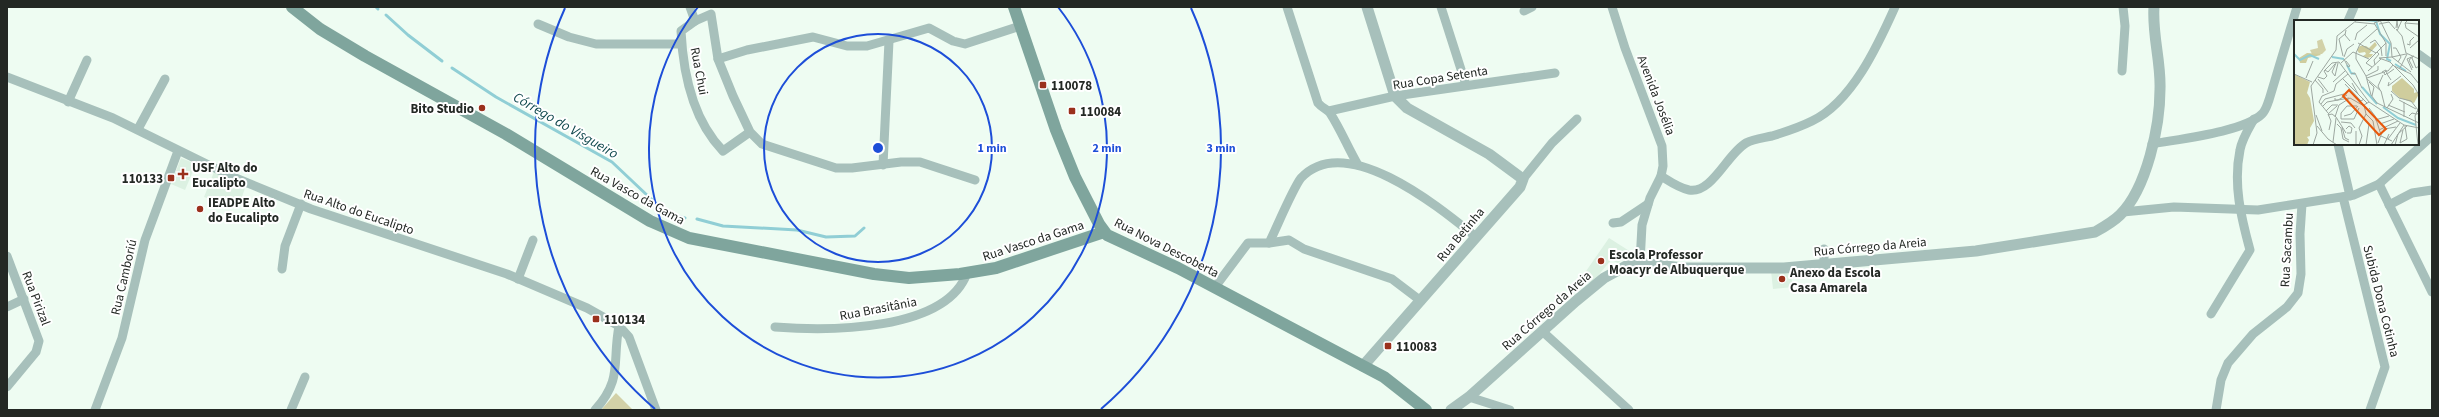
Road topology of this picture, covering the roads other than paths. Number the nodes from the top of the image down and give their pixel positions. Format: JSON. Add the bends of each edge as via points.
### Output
{"nodes":[{"id":1,"x":292,"y":7,"type":"edge"},
{"id":2,"x":690,"y":7,"type":"edge"},
{"id":3,"x":1014,"y":7,"type":"edge"},
{"id":4,"x":1287,"y":7,"type":"edge"},
{"id":5,"x":1367,"y":7,"type":"edge"},
{"id":6,"x":1441,"y":7,"type":"edge"},
{"id":7,"x":1612,"y":7,"type":"edge"},
{"id":8,"x":1895,"y":7,"type":"edge"},
{"id":9,"x":2123,"y":7,"type":"edge"},
{"id":10,"x":2154,"y":7,"type":"edge"},
{"id":11,"x":2297,"y":7,"type":"edge"},
{"id":12,"x":2354,"y":7,"type":"edge"},
{"id":13,"x":2350,"y":20,"type":"edge"},
{"id":14,"x":695,"y":21,"type":"junction"},
{"id":15,"x":538,"y":24,"type":"dead end"},
{"id":16,"x":1020,"y":26,"type":"junction"},
{"id":17,"x":889,"y":41,"type":"junction"},
{"id":18,"x":682,"y":44,"type":"junction"},
{"id":19,"x":2419,"y":55,"type":"edge"},
{"id":20,"x":718,"y":59,"type":"junction"},
{"id":21,"x":87,"y":60,"type":"dead end"},
{"id":22,"x":2432,"y":64,"type":"edge"},
{"id":23,"x":2122,"y":71,"type":"dead end"},
{"id":24,"x":1555,"y":73,"type":"dead end"},
{"id":25,"x":7,"y":77,"type":"edge"},
{"id":26,"x":165,"y":79,"type":"dead end"},
{"id":27,"x":1466,"y":85,"type":"junction"},
{"id":28,"x":1395,"y":96,"type":"junction"},
{"id":29,"x":68,"y":102,"type":"junction"},
{"id":30,"x":1329,"y":111,"type":"junction"},
{"id":31,"x":1577,"y":119,"type":"dead end"},
{"id":32,"x":2254,"y":119,"type":"junction"},
{"id":33,"x":138,"y":129,"type":"junction"},
{"id":34,"x":750,"y":132,"type":"junction"},
{"id":35,"x":2432,"y":136,"type":"edge"},
{"id":36,"x":2152,"y":144,"type":"junction"},
{"id":37,"x":2338,"y":145,"type":"edge"},
{"id":38,"x":178,"y":151,"type":"junction"},
{"id":39,"x":883,"y":165,"type":"junction"},
{"id":40,"x":1358,"y":165,"type":"junction"},
{"id":41,"x":1661,"y":176,"type":"junction"},
{"id":42,"x":1523,"y":179,"type":"junction"},
{"id":43,"x":975,"y":180,"type":"dead end"},
{"id":44,"x":2379,"y":184,"type":"junction"},
{"id":45,"x":2432,"y":190,"type":"edge"},
{"id":46,"x":2347,"y":196,"type":"junction"},
{"id":47,"x":301,"y":204,"type":"junction"},
{"id":48,"x":1648,"y":204,"type":"junction"},
{"id":49,"x":2302,"y":204,"type":"junction"},
{"id":50,"x":2389,"y":205,"type":"junction"},
{"id":51,"x":2239,"y":210,"type":"junction"},
{"id":52,"x":2123,"y":212,"type":"junction"},
{"id":53,"x":1613,"y":223,"type":"dead end"},
{"id":54,"x":1104,"y":232,"type":"junction"},
{"id":55,"x":1476,"y":237,"type":"junction"},
{"id":56,"x":533,"y":240,"type":"dead end"},
{"id":57,"x":1269,"y":244,"type":"junction"},
{"id":58,"x":1824,"y":249,"type":"dead end"},
{"id":59,"x":7,"y":256,"type":"edge"},
{"id":60,"x":1640,"y":263,"type":"junction"},
{"id":61,"x":1824,"y":264,"type":"junction"},
{"id":62,"x":282,"y":268,"type":"dead end"},
{"id":63,"x":967,"y":273,"type":"junction"},
{"id":64,"x":518,"y":279,"type":"junction"},
{"id":65,"x":1215,"y":287,"type":"junction"},
{"id":66,"x":2432,"y":292,"type":"edge"},
{"id":67,"x":24,"y":299,"type":"junction"},
{"id":68,"x":1421,"y":301,"type":"junction"},
{"id":69,"x":7,"y":307,"type":"edge"},
{"id":70,"x":2211,"y":314,"type":"dead end"},
{"id":71,"x":619,"y":326,"type":"junction"},
{"id":72,"x":775,"y":327,"type":"dead end"},
{"id":73,"x":1542,"y":331,"type":"junction"},
{"id":74,"x":1363,"y":366,"type":"junction"},
{"id":75,"x":305,"y":377,"type":"dead end"},
{"id":76,"x":7,"y":387,"type":"edge"},
{"id":77,"x":1469,"y":397,"type":"junction"},
{"id":78,"x":95,"y":410,"type":"edge"},
{"id":79,"x":291,"y":410,"type":"edge"},
{"id":80,"x":595,"y":410,"type":"edge"},
{"id":81,"x":656,"y":410,"type":"edge"},
{"id":82,"x":1426,"y":410,"type":"edge"},
{"id":83,"x":1451,"y":410,"type":"edge"},
{"id":84,"x":1510,"y":410,"type":"edge"},
{"id":85,"x":1630,"y":410,"type":"edge"},
{"id":86,"x":2216,"y":410,"type":"edge"},
{"id":87,"x":2370,"y":410,"type":"edge"}],
"edges":[{"from":1,"to":63,"type":"main road","name":"Rua Vasco da Gama","via":[[320,29],[359,53],[506,134],[650,221],[682,236],[892,276],[909,278]]},
{"from":2,"to":14,"type":"street"},
{"from":3,"to":16,"type":"main road","name":"Rua Nova Descoberta"},
{"from":4,"to":30,"type":"street","via":[[1314,94],[1320,106]]},
{"from":5,"to":28,"type":"street"},
{"from":6,"to":27,"type":"street"},
{"from":7,"to":41,"type":"street","name":"Avenida Josélia","via":[[1624,48],[1662,146]]},
{"from":8,"to":41,"type":"street","via":[[1867,65],[1839,100],[1819,118],[1746,143],[1736,150],[1703,187],[1688,190]]},
{"from":9,"to":23,"type":"street"},
{"from":10,"to":36,"type":"street","name":"Rua Córrego da Areia","via":[[2153,26],[2160,89]]},
{"from":11,"to":32,"type":"street","via":[[2269,100],[2262,114]]},
{"from":12,"to":13,"type":"street"},
{"from":14,"to":18,"type":"street","name":"Rua Chui","via":[[681,31]]},
{"from":14,"to":20,"type":"street","name":"Rua Chui","via":[[712,14]]},
{"from":15,"to":18,"type":"street","via":[[569,38],[596,44]]},
{"from":16,"to":17,"type":"street","via":[[965,44],[929,28]]},
{"from":16,"to":54,"type":"main road","name":"Rua Nova Descoberta","via":[[1075,177]]},
{"from":17,"to":20,"type":"street","via":[[858,47],[813,36]]},
{"from":17,"to":39,"type":"street"},
{"from":18,"to":34,"type":"street","name":"Rua Chui","via":[[694,105],[712,138],[723,151]]},
{"from":19,"to":22,"type":"street"},
{"from":20,"to":34,"type":"street"},
{"from":21,"to":29,"type":"street"},
{"from":24,"to":27,"type":"street","name":"Rua Copa Setenta"},
{"from":25,"to":29,"type":"street","name":"Rua Alto do Eucalipto"},
{"from":26,"to":33,"type":"street"},
{"from":27,"to":28,"type":"street","name":"Rua Copa Setenta"},
{"from":28,"to":30,"type":"street","name":"Rua Copa Setenta"},
{"from":28,"to":42,"type":"street","via":[[1407,108],[1488,154]]},
{"from":29,"to":33,"type":"street","name":"Rua Alto do Eucalipto"},
{"from":30,"to":40,"type":"street"},
{"from":31,"to":42,"type":"street","name":"Rua Betinha","via":[[1552,143]]},
{"from":32,"to":36,"type":"street","via":[[2226,130]]},
{"from":32,"to":51,"type":"street","via":[[2240,148]]},
{"from":33,"to":38,"type":"street","name":"Rua Alto do Eucalipto"},
{"from":34,"to":39,"type":"street","via":[[767,146],[836,168]]},
{"from":35,"to":44,"type":"street"},
{"from":36,"to":52,"type":"street","name":"Rua Córrego da Areia","via":[[2144,174]]},
{"from":37,"to":46,"type":"street","name":"Subida Dona Cotinha"},
{"from":38,"to":47,"type":"street","name":"Rua Alto do Eucalipto","via":[[233,177]]},
{"from":38,"to":78,"type":"street","name":"Rua Camboriú","via":[[145,240],[122,338]]},
{"from":39,"to":43,"type":"street","via":[[920,162]]},
{"from":40,"to":55,"type":"street","via":[[1431,200]]},
{"from":40,"to":57,"type":"street","via":[[1339,162],[1319,166],[1301,178]]},
{"from":41,"to":48,"type":"street","name":"Avenida Josélia"},
{"from":42,"to":55,"type":"street","name":"Rua Betinha","via":[[1520,187]]},
{"from":44,"to":46,"type":"street"},
{"from":44,"to":50,"type":"street"},
{"from":45,"to":50,"type":"street","via":[[2412,193]]},
{"from":46,"to":49,"type":"street"},
{"from":46,"to":87,"type":"street","name":"Subida Dona Cotinha","via":[[2385,367]]},
{"from":47,"to":62,"type":"street","via":[[285,246]]},
{"from":47,"to":64,"type":"street","name":"Rua Alto do Eucalipto"},
{"from":48,"to":53,"type":"street","via":[[1621,222]]},
{"from":48,"to":60,"type":"street","name":"Avenida Josélia","via":[[1642,225]]},
{"from":49,"to":51,"type":"street"},
{"from":49,"to":86,"type":"street","name":"Rua Sacambu","via":[[2298,293],[2287,307],[2253,334],[2228,363],[2221,380]]},
{"from":50,"to":66,"type":"street"},
{"from":51,"to":52,"type":"street","via":[[2174,207]]},
{"from":51,"to":70,"type":"street","via":[[2250,250]]},
{"from":52,"to":61,"type":"street","name":"Rua Córrego da Areia","via":[[2095,232],[2050,240],[1976,251]]},
{"from":54,"to":63,"type":"main road","name":"Rua Vasco da Gama","via":[[996,268]]},
{"from":54,"to":65,"type":"main road","name":"Rua Nova Descoberta","via":[[1117,241]]},
{"from":55,"to":68,"type":"street","name":"Rua Betinha"},
{"from":56,"to":64,"type":"street"},
{"from":57,"to":65,"type":"street","via":[[1248,243]]},
{"from":57,"to":68,"type":"street","via":[[1289,240],[1304,249],[1392,279]]},
{"from":58,"to":61,"type":"street"},
{"from":59,"to":67,"type":"street","name":"Rua Pirizal"},
{"from":60,"to":61,"type":"street","name":"Rua Córrego da Areia","via":[[1674,267],[1757,269]]},
{"from":60,"to":73,"type":"street","name":"Rua Córrego da Areia","via":[[1626,266],[1604,278]]},
{"from":63,"to":72,"type":"street","name":"Rua Brasitânia","via":[[961,286],[947,302],[918,314],[841,328]]},
{"from":64,"to":71,"type":"street","name":"Rua Alto do Eucalipto","via":[[587,308]]},
{"from":65,"to":74,"type":"main road","name":"Rua Nova Descoberta"},
{"from":67,"to":69,"type":"street"},
{"from":67,"to":76,"type":"street","name":"Rua Pirizal","via":[[36,329],[39,347]]},
{"from":68,"to":74,"type":"street","name":"Rua Betinha"},
{"from":71,"to":80,"type":"street","via":[[615,347],[616,377]]},
{"from":71,"to":81,"type":"street","name":"Rua Alto do Eucalipto","via":[[628,337]]},
{"from":73,"to":77,"type":"street","name":"Rua Córrego da Areia"},
{"from":73,"to":85,"type":"street"},
{"from":74,"to":82,"type":"main road","name":"Rua Nova Descoberta","via":[[1396,385]]},
{"from":75,"to":79,"type":"street"},
{"from":77,"to":83,"type":"street","name":"Rua Córrego da Areia"},
{"from":77,"to":84,"type":"street"}]}
